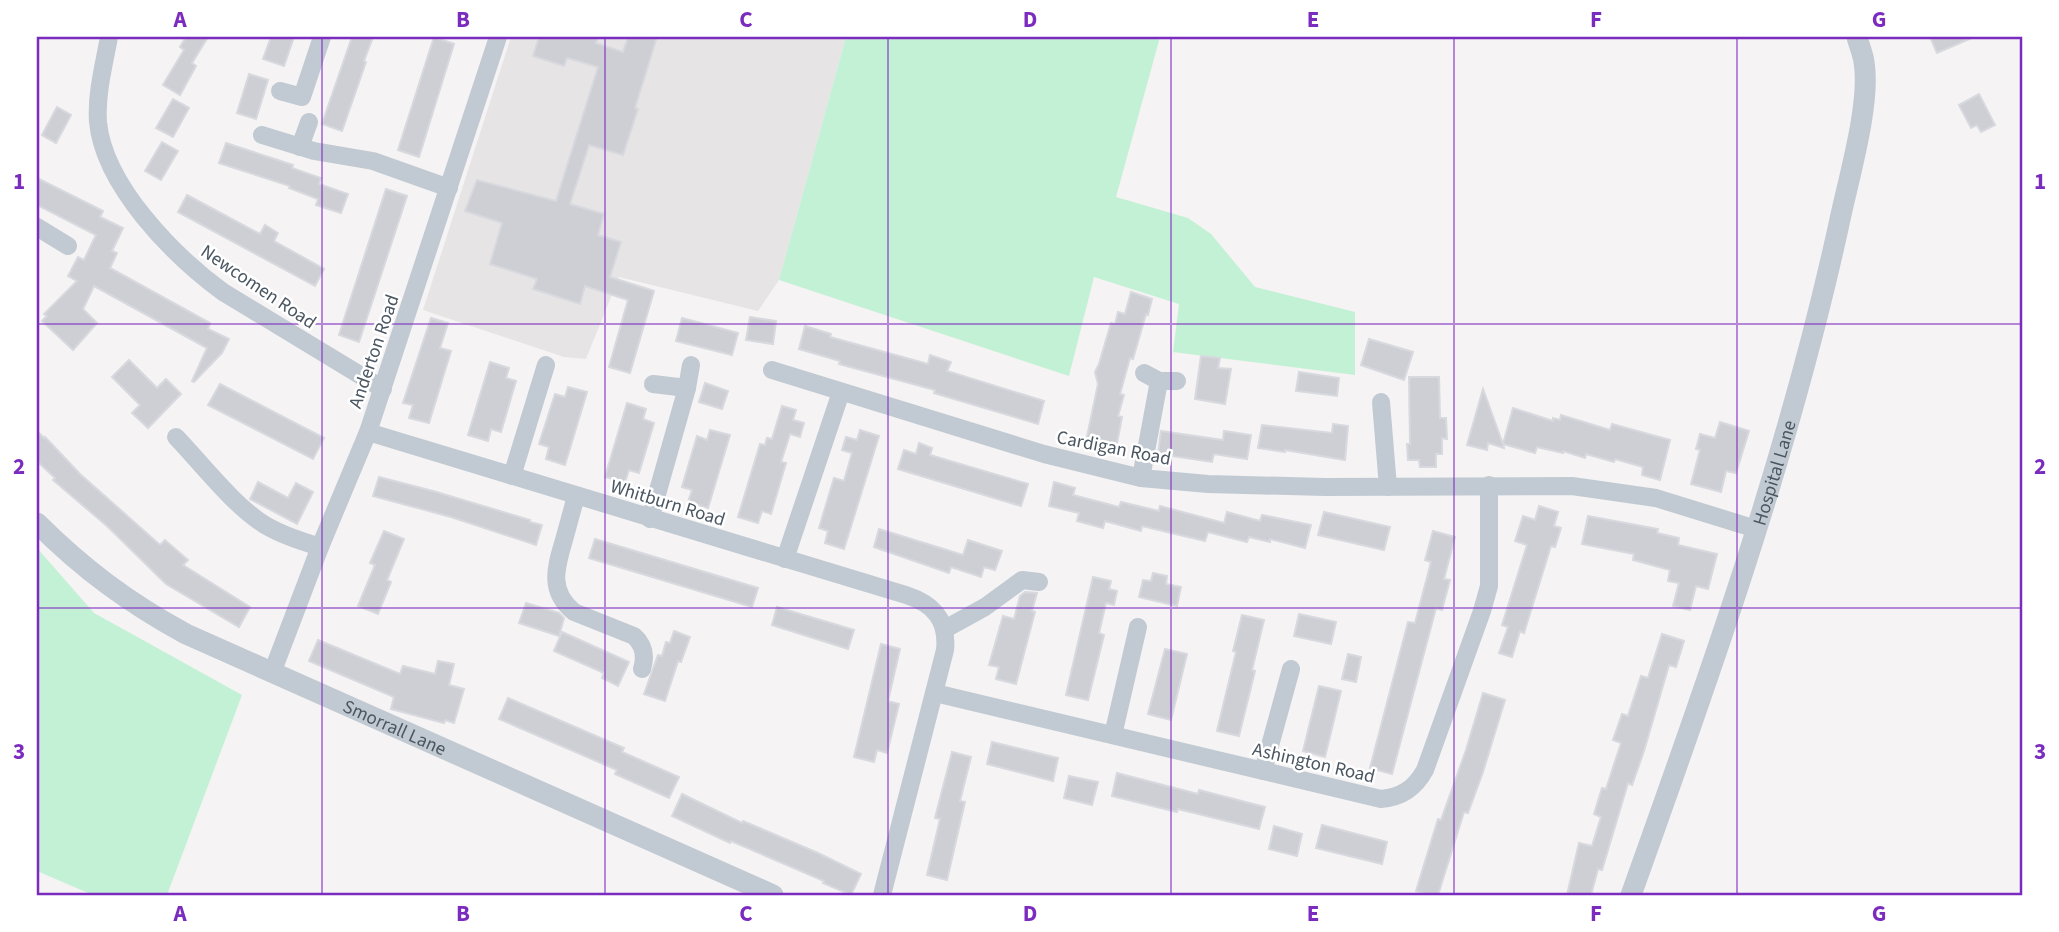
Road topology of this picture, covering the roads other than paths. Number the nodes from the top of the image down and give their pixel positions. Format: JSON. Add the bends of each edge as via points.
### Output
{"nodes":[{"id":1,"x":109,"y":37,"type":"edge"},
{"id":2,"x":322,"y":37,"type":"edge"},
{"id":3,"x":498,"y":37,"type":"edge"},
{"id":4,"x":1857,"y":37,"type":"edge"},
{"id":5,"x":280,"y":91,"type":"dead end"},
{"id":6,"x":309,"y":122,"type":"dead end"},
{"id":7,"x":262,"y":135,"type":"dead end"},
{"id":8,"x":300,"y":147,"type":"junction"},
{"id":9,"x":449,"y":188,"type":"junction"},
{"id":10,"x":37,"y":227,"type":"edge"},
{"id":11,"x":68,"y":246,"type":"dead end"},
{"id":12,"x":546,"y":365,"type":"dead end"},
{"id":13,"x":691,"y":365,"type":"dead end"},
{"id":14,"x":772,"y":370,"type":"dead end"},
{"id":15,"x":1160,"y":378,"type":"dead end"},
{"id":16,"x":653,"y":384,"type":"dead end"},
{"id":17,"x":687,"y":388,"type":"junction"},
{"id":18,"x":383,"y":389,"type":"junction"},
{"id":19,"x":841,"y":392,"type":"junction"},
{"id":20,"x":1381,"y":402,"type":"dead end"},
{"id":21,"x":368,"y":432,"type":"junction"},
{"id":22,"x":176,"y":437,"type":"dead end"},
{"id":23,"x":512,"y":476,"type":"junction"},
{"id":24,"x":1141,"y":478,"type":"junction"},
{"id":25,"x":1489,"y":485,"type":"junction"},
{"id":26,"x":1388,"y":487,"type":"junction"},
{"id":27,"x":576,"y":496,"type":"junction"},
{"id":28,"x":650,"y":519,"type":"junction"},
{"id":29,"x":37,"y":523,"type":"edge"},
{"id":30,"x":1756,"y":529,"type":"junction"},
{"id":31,"x":320,"y":548,"type":"junction"},
{"id":32,"x":785,"y":559,"type":"junction"},
{"id":33,"x":1039,"y":582,"type":"dead end"},
{"id":34,"x":1138,"y":627,"type":"dead end"},
{"id":35,"x":945,"y":628,"type":"junction"},
{"id":36,"x":1291,"y":668,"type":"dead end"},
{"id":37,"x":642,"y":669,"type":"dead end"},
{"id":38,"x":272,"y":673,"type":"junction"},
{"id":39,"x":935,"y":693,"type":"junction"},
{"id":40,"x":1113,"y":735,"type":"junction"},
{"id":41,"x":1263,"y":771,"type":"junction"},
{"id":42,"x":774,"y":895,"type":"edge"},
{"id":43,"x":882,"y":895,"type":"edge"},
{"id":44,"x":1631,"y":895,"type":"edge"}],
"edges":[{"from":1,"to":18,"type":"street","name":"Newcomen Road","via":[[97,112],[101,141],[121,183],[161,237],[223,292]]},
{"from":2,"to":5,"type":"street","via":[[302,97]]},
{"from":3,"to":9,"type":"street","name":"Anderton Road"},
{"from":4,"to":30,"type":"street","name":"Hospital Lane","via":[[1864,64],[1865,101],[1822,303]]},
{"from":6,"to":8,"type":"street"},
{"from":7,"to":8,"type":"street"},
{"from":8,"to":9,"type":"street","via":[[373,161]]},
{"from":9,"to":18,"type":"street","name":"Anderton Road"},
{"from":10,"to":11,"type":"street"},
{"from":12,"to":23,"type":"street"},
{"from":13,"to":17,"type":"street"},
{"from":14,"to":19,"type":"street","name":"Cardigan Road"},
{"from":15,"to":24,"type":"street"},
{"from":16,"to":17,"type":"street"},
{"from":17,"to":28,"type":"street"},
{"from":18,"to":21,"type":"street","name":"Anderton Road"},
{"from":19,"to":24,"type":"street","name":"Cardigan Road","via":[[1044,454]]},
{"from":19,"to":32,"type":"street"},
{"from":20,"to":26,"type":"street"},
{"from":21,"to":23,"type":"street","name":"Whitburn Road"},
{"from":21,"to":31,"type":"street","name":"Anderton Road"},
{"from":22,"to":31,"type":"street","via":[[262,523]]},
{"from":23,"to":27,"type":"street","name":"Whitburn Road"},
{"from":24,"to":26,"type":"street","name":"Cardigan Road","via":[[1208,484]]},
{"from":25,"to":26,"type":"street","name":"Cardigan Road"},
{"from":25,"to":30,"type":"street","name":"Cardigan Road","via":[[1572,486],[1656,498]]},
{"from":25,"to":41,"type":"street","name":"Ashington Road","via":[[1489,586],[1420,779],[1407,792],[1381,799]]},
{"from":27,"to":28,"type":"street","name":"Whitburn Road"},
{"from":27,"to":37,"type":"street","via":[[555,572],[557,590],[573,612],[634,635],[644,654]]},
{"from":28,"to":32,"type":"street","name":"Whitburn Road"},
{"from":29,"to":38,"type":"street","name":"Smorrall Lane","via":[[103,583],[144,611]]},
{"from":30,"to":44,"type":"street","name":"Hospital Lane"},
{"from":31,"to":38,"type":"street","name":"Anderton Road"},
{"from":32,"to":35,"type":"street","name":"Whitburn Road","via":[[918,599]]},
{"from":33,"to":35,"type":"street","via":[[1021,580],[985,607]]},
{"from":34,"to":40,"type":"street"},
{"from":35,"to":39,"type":"street"},
{"from":36,"to":41,"type":"street"},
{"from":38,"to":42,"type":"street","name":"Smorrall Lane"},
{"from":39,"to":40,"type":"street","name":"Ashington Road"},
{"from":39,"to":43,"type":"street"},
{"from":40,"to":41,"type":"street","name":"Ashington Road"}]}
